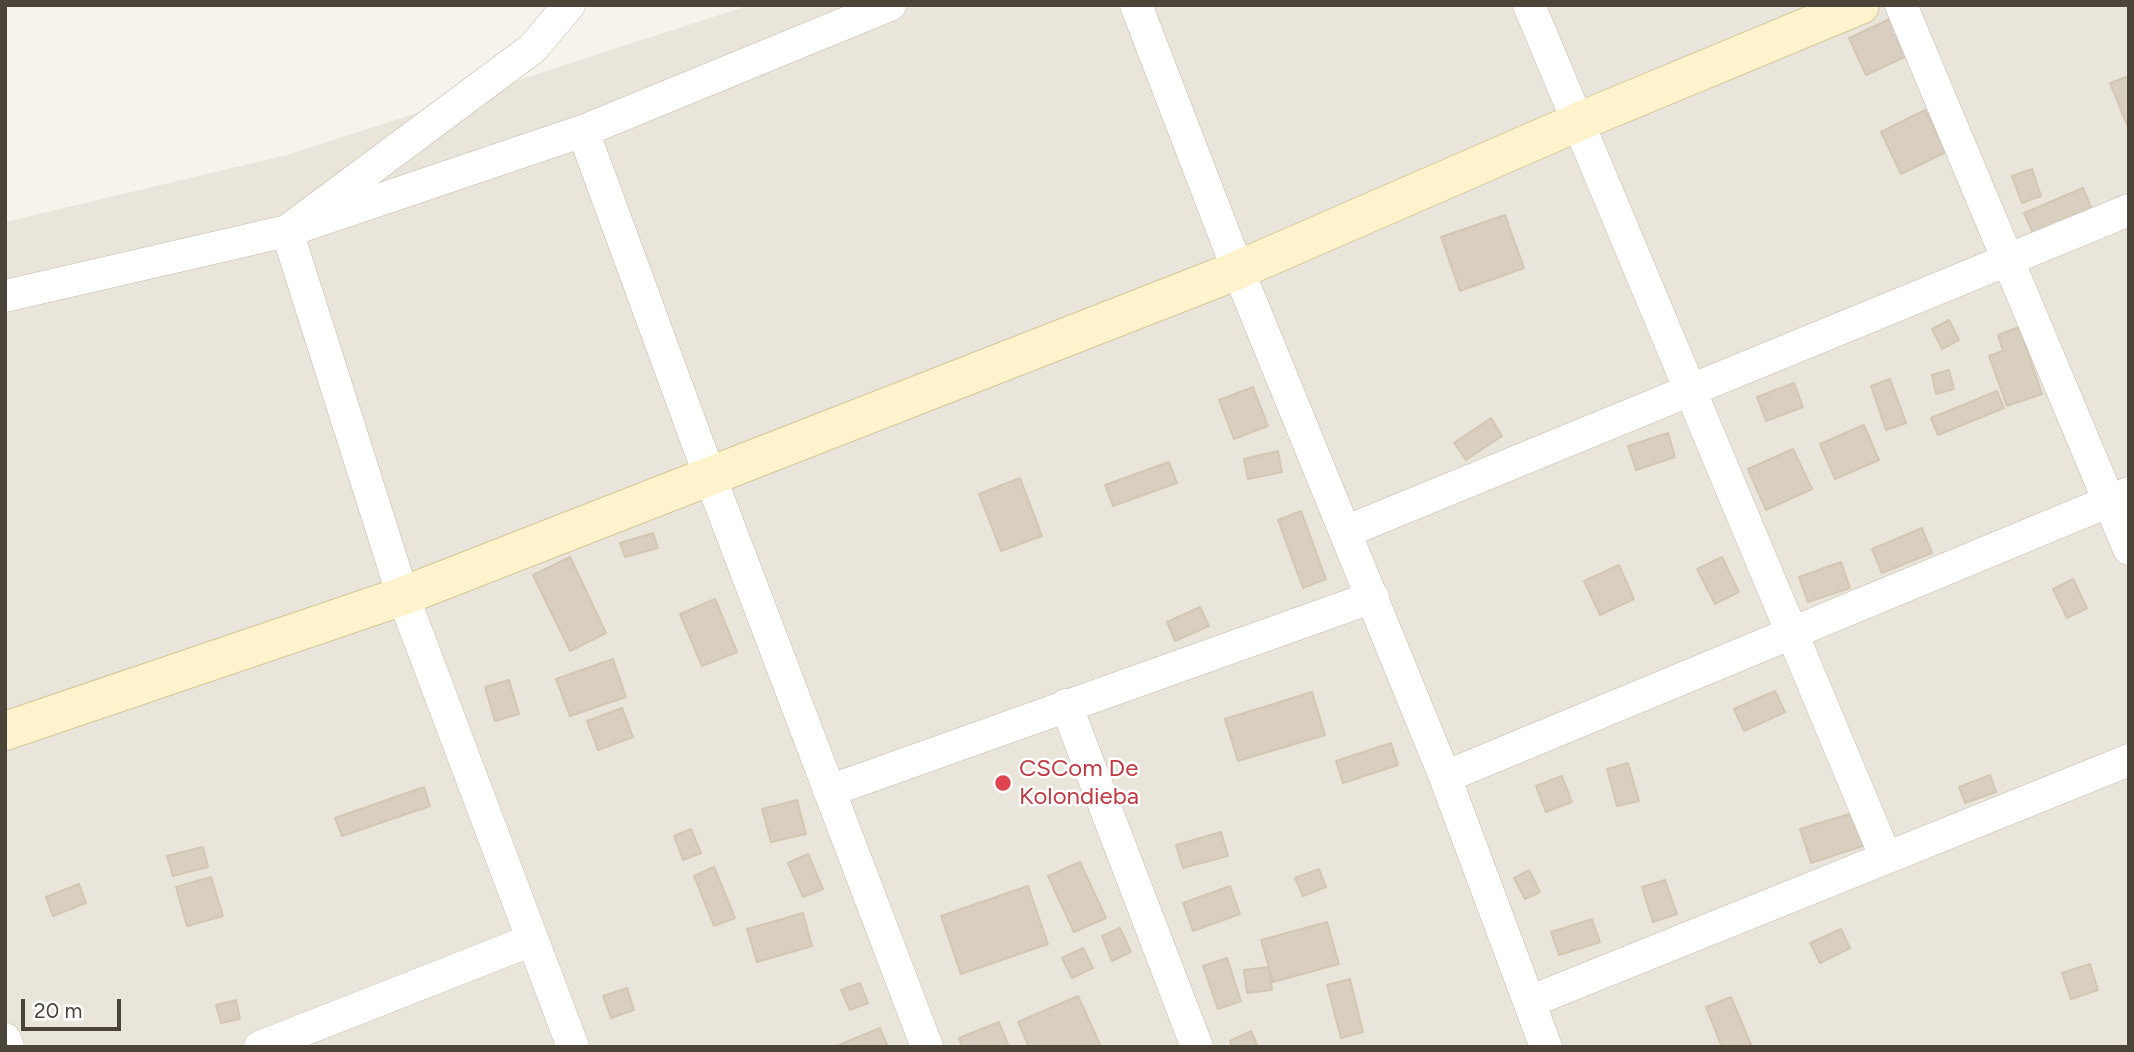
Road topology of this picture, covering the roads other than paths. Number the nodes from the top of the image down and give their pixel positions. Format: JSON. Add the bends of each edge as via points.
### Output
{"nodes":[{"id":1,"x":569,"y":5,"type":"edge"},
{"id":2,"x":890,"y":5,"type":"edge"},
{"id":3,"x":1136,"y":5,"type":"edge"},
{"id":4,"x":1530,"y":5,"type":"edge"},
{"id":5,"x":1860,"y":5,"type":"edge"},
{"id":6,"x":1901,"y":5,"type":"edge"},
{"id":7,"x":1578,"y":122,"type":"junction"},
{"id":8,"x":583,"y":131,"type":"junction"},
{"id":9,"x":2129,"y":210,"type":"edge"},
{"id":10,"x":287,"y":231,"type":"junction"},
{"id":11,"x":2008,"y":260,"type":"junction"},
{"id":12,"x":1238,"y":270,"type":"junction"},
{"id":13,"x":5,"y":296,"type":"edge"},
{"id":14,"x":1691,"y":392,"type":"junction"},
{"id":15,"x":709,"y":474,"type":"junction"},
{"id":16,"x":2119,"y":497,"type":"edge"},
{"id":17,"x":1345,"y":532,"type":"junction"},
{"id":18,"x":2129,"y":549,"type":"edge"},
{"id":19,"x":403,"y":596,"type":"junction"},
{"id":20,"x":1373,"y":597,"type":"junction"},
{"id":21,"x":1792,"y":633,"type":"junction"},
{"id":22,"x":1066,"y":705,"type":"junction"},
{"id":23,"x":5,"y":731,"type":"edge"},
{"id":24,"x":2129,"y":760,"type":"edge"},
{"id":25,"x":1445,"y":777,"type":"junction"},
{"id":26,"x":830,"y":791,"type":"junction"},
{"id":27,"x":1886,"y":858,"type":"junction"},
{"id":28,"x":532,"y":940,"type":"junction"},
{"id":29,"x":1529,"y":1002,"type":"junction"},
{"id":30,"x":5,"y":1039,"type":"edge"},
{"id":31,"x":8,"y":1047,"type":"edge"},
{"id":32,"x":260,"y":1047,"type":"edge"},
{"id":33,"x":573,"y":1047,"type":"edge"},
{"id":34,"x":927,"y":1047,"type":"edge"},
{"id":35,"x":1197,"y":1047,"type":"edge"},
{"id":36,"x":1546,"y":1047,"type":"edge"}],
"edges":[{"from":1,"to":10,"type":"street","via":[[533,48]]},
{"from":2,"to":8,"type":"street"},
{"from":3,"to":12,"type":"street"},
{"from":4,"to":7,"type":"street"},
{"from":5,"to":7,"type":"street"},
{"from":6,"to":11,"type":"street"},
{"from":7,"to":12,"type":"street"},
{"from":7,"to":14,"type":"street"},
{"from":8,"to":10,"type":"street"},
{"from":8,"to":15,"type":"street"},
{"from":9,"to":11,"type":"street"},
{"from":10,"to":13,"type":"street"},
{"from":10,"to":19,"type":"street"},
{"from":11,"to":14,"type":"street"},
{"from":11,"to":16,"type":"street"},
{"from":12,"to":15,"type":"street"},
{"from":12,"to":17,"type":"street"},
{"from":14,"to":17,"type":"street"},
{"from":14,"to":21,"type":"street"},
{"from":15,"to":19,"type":"street"},
{"from":15,"to":26,"type":"street"},
{"from":16,"to":18,"type":"street"},
{"from":16,"to":21,"type":"street"},
{"from":17,"to":20,"type":"street"},
{"from":19,"to":23,"type":"street"},
{"from":19,"to":28,"type":"street"},
{"from":20,"to":22,"type":"street"},
{"from":20,"to":25,"type":"street"},
{"from":21,"to":25,"type":"street"},
{"from":21,"to":27,"type":"street"},
{"from":22,"to":26,"type":"street"},
{"from":22,"to":35,"type":"street"},
{"from":24,"to":27,"type":"street"},
{"from":25,"to":29,"type":"street"},
{"from":26,"to":34,"type":"street"},
{"from":27,"to":29,"type":"street"},
{"from":28,"to":32,"type":"street"},
{"from":28,"to":33,"type":"street"},
{"from":29,"to":36,"type":"street"},
{"from":30,"to":31,"type":"street"}]}
